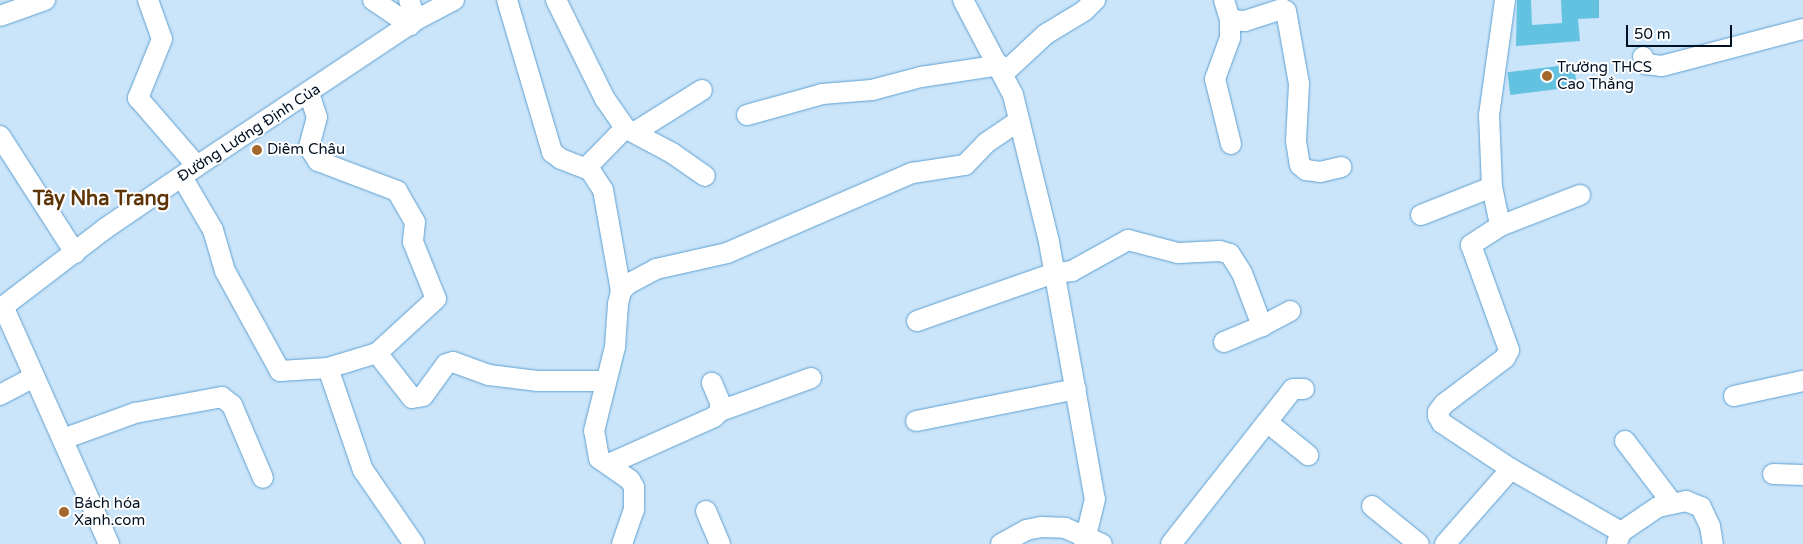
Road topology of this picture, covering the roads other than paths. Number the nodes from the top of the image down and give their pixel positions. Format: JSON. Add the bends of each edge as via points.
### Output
{"nodes":[{"id":1,"x":45,"y":0,"type":"edge"},
{"id":2,"x":148,"y":0,"type":"edge"},
{"id":3,"x":373,"y":0,"type":"edge"},
{"id":4,"x":410,"y":0,"type":"edge"},
{"id":5,"x":454,"y":0,"type":"edge"},
{"id":6,"x":507,"y":0,"type":"edge"},
{"id":7,"x":556,"y":0,"type":"edge"},
{"id":8,"x":964,"y":0,"type":"edge"},
{"id":9,"x":1094,"y":0,"type":"edge"},
{"id":10,"x":1224,"y":0,"type":"edge"},
{"id":11,"x":1505,"y":0,"type":"edge"},
{"id":12,"x":0,"y":16,"type":"edge"},
{"id":13,"x":1230,"y":20,"type":"junction"},
{"id":14,"x":413,"y":22,"type":"junction"},
{"id":15,"x":1803,"y":29,"type":"edge"},
{"id":16,"x":1643,"y":57,"type":"dead end"},
{"id":17,"x":1002,"y":69,"type":"junction"},
{"id":18,"x":702,"y":90,"type":"dead end"},
{"id":19,"x":309,"y":94,"type":"junction"},
{"id":20,"x":747,"y":115,"type":"dead end"},
{"id":21,"x":1019,"y":121,"type":"junction"},
{"id":22,"x":630,"y":130,"type":"junction"},
{"id":23,"x":0,"y":136,"type":"edge"},
{"id":24,"x":1231,"y":144,"type":"dead end"},
{"id":25,"x":587,"y":167,"type":"junction"},
{"id":26,"x":1341,"y":167,"type":"dead end"},
{"id":27,"x":189,"y":171,"type":"junction"},
{"id":28,"x":705,"y":176,"type":"dead end"},
{"id":29,"x":1492,"y":187,"type":"junction"},
{"id":30,"x":1580,"y":195,"type":"dead end"},
{"id":31,"x":1420,"y":216,"type":"dead end"},
{"id":32,"x":1500,"y":226,"type":"junction"},
{"id":33,"x":75,"y":254,"type":"junction"},
{"id":34,"x":1054,"y":273,"type":"junction"},
{"id":35,"x":625,"y":287,"type":"junction"},
{"id":36,"x":2,"y":308,"type":"edge"},
{"id":37,"x":1290,"y":311,"type":"dead end"},
{"id":38,"x":916,"y":321,"type":"dead end"},
{"id":39,"x":1262,"y":326,"type":"junction"},
{"id":40,"x":1224,"y":342,"type":"dead end"},
{"id":41,"x":377,"y":353,"type":"junction"},
{"id":42,"x":328,"y":368,"type":"junction"},
{"id":43,"x":32,"y":378,"type":"junction"},
{"id":44,"x":810,"y":378,"type":"dead end"},
{"id":45,"x":605,"y":381,"type":"junction"},
{"id":46,"x":1803,"y":381,"type":"edge"},
{"id":47,"x":712,"y":383,"type":"dead end"},
{"id":48,"x":1076,"y":389,"type":"junction"},
{"id":49,"x":1304,"y":389,"type":"dead end"},
{"id":50,"x":0,"y":395,"type":"edge"},
{"id":51,"x":1734,"y":396,"type":"dead end"},
{"id":52,"x":720,"y":411,"type":"junction"},
{"id":53,"x":916,"y":421,"type":"dead end"},
{"id":54,"x":1267,"y":422,"type":"junction"},
{"id":55,"x":63,"y":439,"type":"junction"},
{"id":56,"x":1625,"y":441,"type":"dead end"},
{"id":57,"x":1308,"y":455,"type":"dead end"},
{"id":58,"x":609,"y":464,"type":"junction"},
{"id":59,"x":1511,"y":469,"type":"junction"},
{"id":60,"x":1773,"y":474,"type":"dead end"},
{"id":61,"x":1803,"y":474,"type":"edge"},
{"id":62,"x":264,"y":478,"type":"dead end"},
{"id":63,"x":1672,"y":503,"type":"junction"},
{"id":64,"x":1372,"y":506,"type":"dead end"},
{"id":65,"x":706,"y":511,"type":"dead end"},
{"id":66,"x":1619,"y":538,"type":"edge"},
{"id":67,"x":1091,"y":542,"type":"edge"},
{"id":68,"x":109,"y":544,"type":"edge"},
{"id":69,"x":414,"y":544,"type":"edge"},
{"id":70,"x":622,"y":544,"type":"edge"},
{"id":71,"x":720,"y":544,"type":"edge"},
{"id":72,"x":1001,"y":544,"type":"edge"},
{"id":73,"x":1170,"y":544,"type":"edge"},
{"id":74,"x":1419,"y":544,"type":"edge"},
{"id":75,"x":1445,"y":544,"type":"edge"},
{"id":76,"x":1712,"y":544,"type":"edge"}],
"edges":[{"from":1,"to":12,"type":"street"},
{"from":2,"to":27,"type":"street","via":[[162,39],[138,98]]},
{"from":3,"to":14,"type":"street"},
{"from":4,"to":14,"type":"street"},
{"from":5,"to":14,"type":"street","name":"Đường Lương Định Của"},
{"from":6,"to":25,"type":"street","via":[[552,152],[568,162]]},
{"from":7,"to":22,"type":"street","via":[[606,99]]},
{"from":8,"to":17,"type":"street"},
{"from":9,"to":17,"type":"street","via":[[1084,11],[1046,34]]},
{"from":10,"to":13,"type":"street"},
{"from":11,"to":29,"type":"street","via":[[1489,115]]},
{"from":13,"to":24,"type":"street","via":[[1230,38],[1215,79]]},
{"from":13,"to":26,"type":"street","via":[[1245,21],[1282,9],[1286,11],[1299,84],[1296,141],[1300,165],[1306,170],[1320,172]]},
{"from":14,"to":19,"type":"street","name":"Đường Lương Định Của"},
{"from":15,"to":16,"type":"street","via":[[1662,66],[1646,64]]},
{"from":17,"to":20,"type":"street","via":[[920,77],[872,90],[822,94]]},
{"from":17,"to":21,"type":"street"},
{"from":18,"to":22,"type":"street"},
{"from":19,"to":27,"type":"street","name":"Đường Lương Định Của"},
{"from":19,"to":41,"type":"street","via":[[317,117],[308,147],[318,161],[396,191],[415,222],[413,242],[436,299]]},
{"from":21,"to":34,"type":"street"},
{"from":21,"to":35,"type":"street","via":[[986,143],[965,165],[928,168],[912,173],[727,254],[656,268]]},
{"from":22,"to":25,"type":"street"},
{"from":22,"to":28,"type":"street"},
{"from":23,"to":33,"type":"street"},
{"from":25,"to":35,"type":"street","via":[[599,182],[608,204]]},
{"from":27,"to":33,"type":"street","name":"Đường Lương Định Của","via":[[106,228]]},
{"from":27,"to":42,"type":"street","via":[[213,230],[225,271],[280,370]]},
{"from":29,"to":31,"type":"street"},
{"from":29,"to":32,"type":"street"},
{"from":30,"to":32,"type":"street"},
{"from":32,"to":59,"type":"street","via":[[1471,245],[1510,350],[1505,358],[1463,388],[1438,412],[1442,423]]},
{"from":33,"to":36,"type":"street","name":"Đường Lương Định Của"},
{"from":34,"to":38,"type":"street"},
{"from":34,"to":39,"type":"street","via":[[1072,271],[1128,240],[1178,253],[1220,251],[1230,254],[1242,273]]},
{"from":34,"to":48,"type":"street"},
{"from":35,"to":45,"type":"street","via":[[614,325],[612,365]]},
{"from":36,"to":43,"type":"street"},
{"from":37,"to":39,"type":"street"},
{"from":39,"to":40,"type":"street"},
{"from":41,"to":42,"type":"street"},
{"from":41,"to":45,"type":"street","via":[[412,398],[423,396],[446,364],[453,362],[489,375],[537,381]]},
{"from":42,"to":69,"type":"street","via":[[363,470]]},
{"from":43,"to":50,"type":"street"},
{"from":43,"to":55,"type":"street"},
{"from":44,"to":52,"type":"street"},
{"from":45,"to":58,"type":"street","via":[[594,431],[600,458]]},
{"from":46,"to":51,"type":"street"},
{"from":47,"to":52,"type":"street"},
{"from":48,"to":53,"type":"street"},
{"from":48,"to":67,"type":"street","via":[[1095,499]]},
{"from":49,"to":54,"type":"street","via":[[1294,389]]},
{"from":52,"to":58,"type":"street","via":[[714,417]]},
{"from":54,"to":57,"type":"street"},
{"from":54,"to":73,"type":"street"},
{"from":55,"to":62,"type":"street","via":[[136,413],[222,397],[232,405]]},
{"from":55,"to":68,"type":"street"},
{"from":56,"to":63,"type":"street"},
{"from":58,"to":70,"type":"street","via":[[634,487],[634,510]]},
{"from":59,"to":66,"type":"street"},
{"from":59,"to":75,"type":"street"},
{"from":60,"to":61,"type":"street"},
{"from":63,"to":66,"type":"street","via":[[1658,507]]},
{"from":63,"to":76,"type":"street","via":[[1686,501],[1701,507],[1710,526]]},
{"from":64,"to":74,"type":"street"},
{"from":65,"to":71,"type":"street"},
{"from":67,"to":72,"type":"street","via":[[1065,528],[1041,527],[1026,530]]}]}
